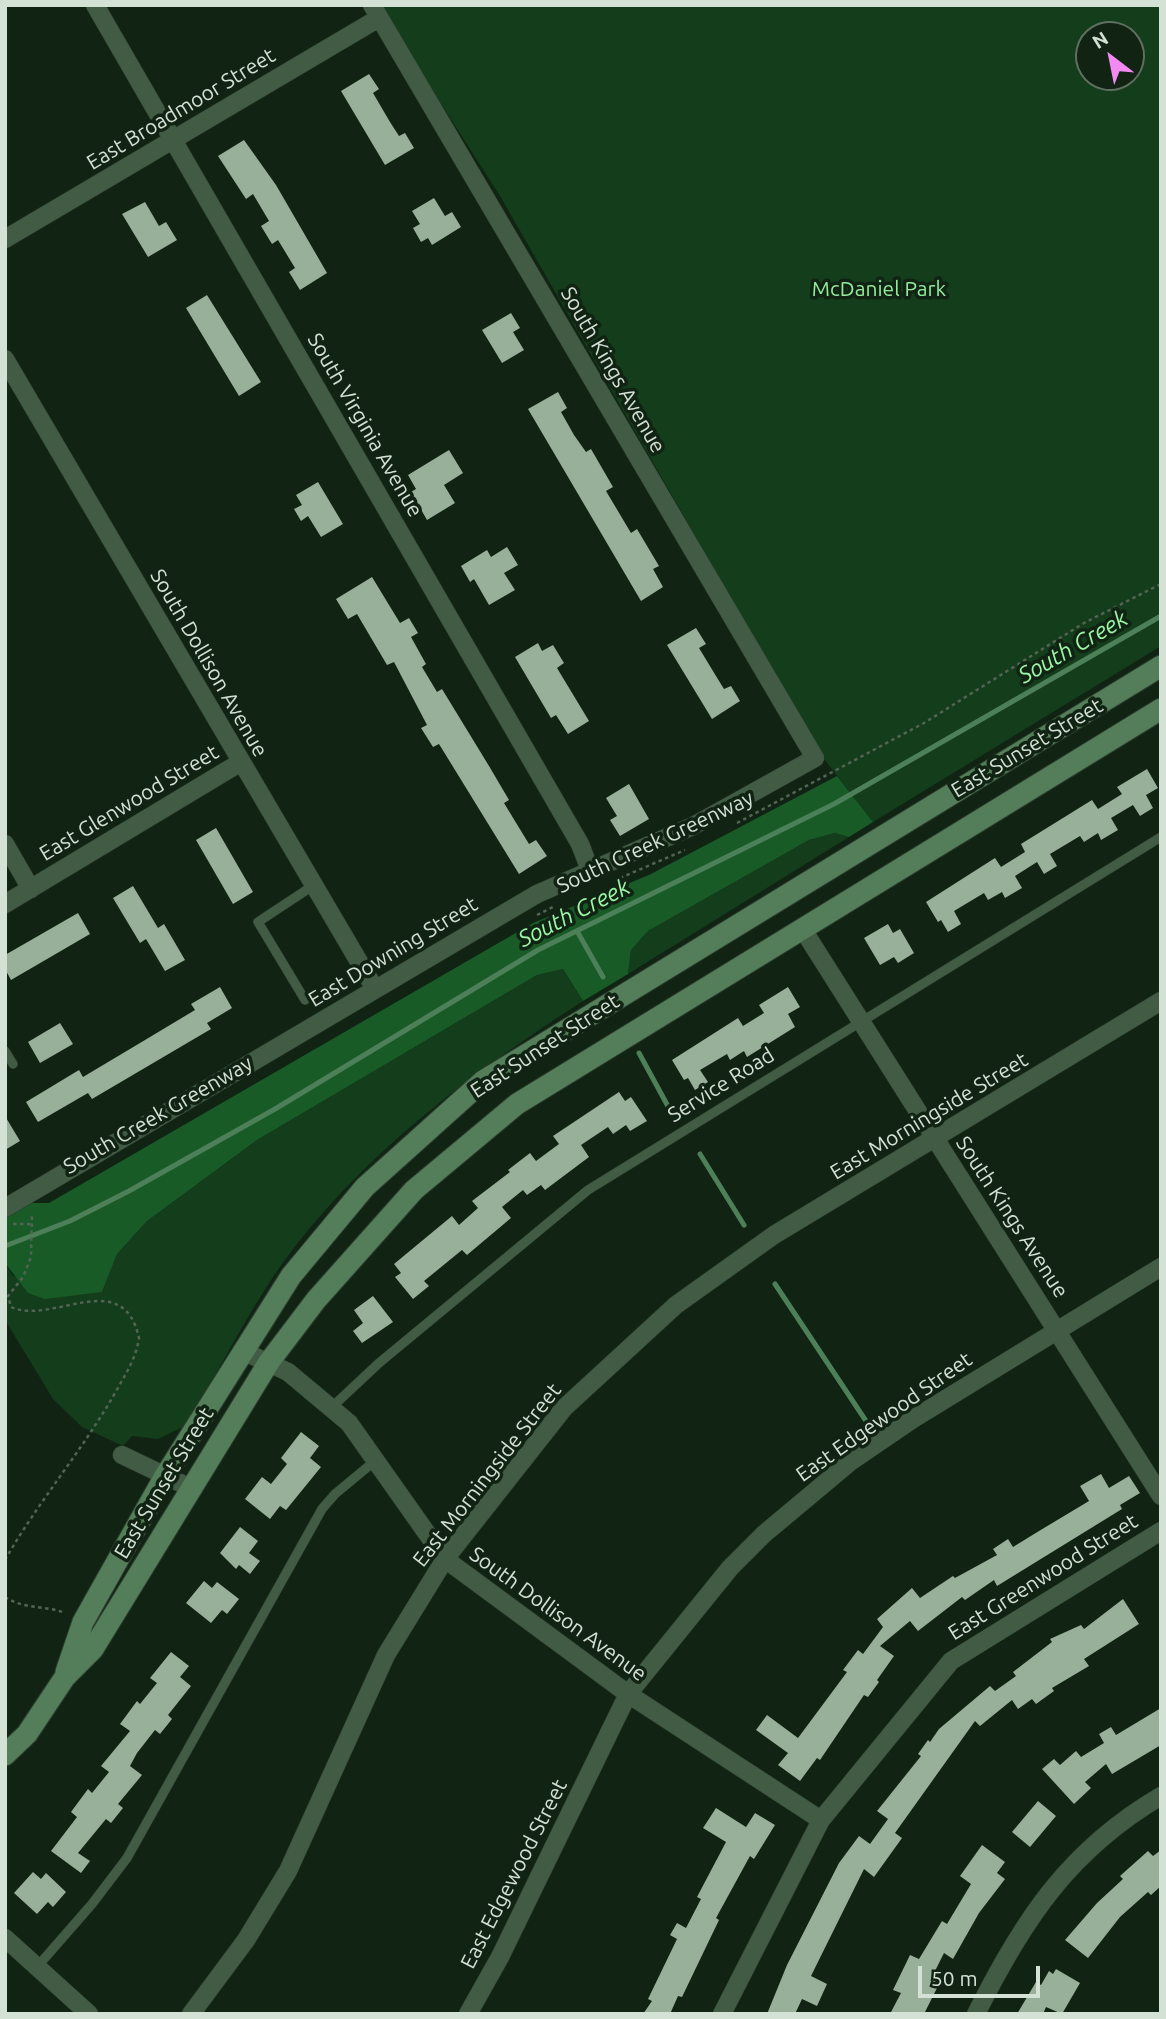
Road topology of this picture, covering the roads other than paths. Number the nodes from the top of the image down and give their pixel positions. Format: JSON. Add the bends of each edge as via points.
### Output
{"nodes":[{"id":1,"x":95,"y":5,"type":"edge"},
{"id":2,"x":376,"y":11,"type":"edge"},
{"id":3,"x":174,"y":139,"type":"junction"},
{"id":4,"x":5,"y":239,"type":"edge"},
{"id":5,"x":5,"y":359,"type":"edge"},
{"id":6,"x":1161,"y":666,"type":"edge"},
{"id":7,"x":1161,"y":709,"type":"edge"},
{"id":8,"x":815,"y":758,"type":"joint"},
{"id":9,"x":241,"y":762,"type":"junction"},
{"id":10,"x":1161,"y":837,"type":"edge"},
{"id":11,"x":5,"y":844,"type":"edge"},
{"id":12,"x":590,"y":870,"type":"junction"},
{"id":13,"x":314,"y":885,"type":"junction"},
{"id":14,"x":31,"y":889,"type":"junction"},
{"id":15,"x":5,"y":904,"type":"edge"},
{"id":16,"x":802,"y":928,"type":"junction"},
{"id":17,"x":375,"y":989,"type":"junction"},
{"id":18,"x":305,"y":1000,"type":"dead end"},
{"id":19,"x":1161,"y":1001,"type":"edge"},
{"id":20,"x":860,"y":1020,"type":"junction"},
{"id":21,"x":5,"y":1051,"type":"edge"},
{"id":22,"x":13,"y":1064,"type":"dead end"},
{"id":23,"x":935,"y":1139,"type":"junction"},
{"id":24,"x":5,"y":1208,"type":"edge"},
{"id":25,"x":1161,"y":1267,"type":"edge"},
{"id":26,"x":1058,"y":1329,"type":"junction"},
{"id":27,"x":245,"y":1352,"type":"junction"},
{"id":28,"x":269,"y":1362,"type":"junction"},
{"id":29,"x":332,"y":1407,"type":"junction"},
{"id":30,"x":122,"y":1455,"type":"dead end"},
{"id":31,"x":377,"y":1460,"type":"junction"},
{"id":32,"x":166,"y":1476,"type":"junction"},
{"id":33,"x":193,"y":1489,"type":"junction"},
{"id":34,"x":1161,"y":1496,"type":"edge"},
{"id":35,"x":1161,"y":1531,"type":"edge"},
{"id":36,"x":445,"y":1559,"type":"junction"},
{"id":37,"x":65,"y":1677,"type":"junction"},
{"id":38,"x":628,"y":1694,"type":"junction"},
{"id":39,"x":5,"y":1755,"type":"edge"},
{"id":40,"x":1161,"y":1796,"type":"edge"},
{"id":41,"x":821,"y":1820,"type":"junction"},
{"id":42,"x":5,"y":1938,"type":"edge"},
{"id":43,"x":37,"y":1967,"type":"junction"},
{"id":44,"x":89,"y":2014,"type":"edge"},
{"id":45,"x":191,"y":2014,"type":"edge"},
{"id":46,"x":468,"y":2014,"type":"edge"},
{"id":47,"x":722,"y":2014,"type":"edge"},
{"id":48,"x":976,"y":2014,"type":"edge"}],
"edges":[{"from":1,"to":3,"type":"street","name":"South Virginia Avenue"},
{"from":2,"to":3,"type":"street","name":"East Broadmoor Street"},
{"from":2,"to":8,"type":"street","name":"South Kings Avenue"},
{"from":3,"to":4,"type":"street","name":"East Broadmoor Street"},
{"from":3,"to":12,"type":"street","name":"South Virginia Avenue","via":[[580,844]]},
{"from":5,"to":9,"type":"street","name":"South Dollison Avenue"},
{"from":6,"to":27,"type":"main road","name":"East Sunset Street","via":[[483,1081],[365,1187],[291,1276]]},
{"from":7,"to":16,"type":"main road","name":"East Sunset Street"},
{"from":8,"to":12,"type":"street","name":"East Downing Street","via":[[693,826]]},
{"from":9,"to":13,"type":"street","name":"South Dollison Avenue"},
{"from":9,"to":14,"type":"street","name":"East Glenwood Street"},
{"from":10,"to":20,"type":"lane","name":"Service Road"},
{"from":11,"to":14,"type":"street"},
{"from":12,"to":17,"type":"street","name":"East Downing Street","via":[[537,894]]},
{"from":13,"to":17,"type":"street","name":"South Dollison Avenue"},
{"from":13,"to":18,"type":"lane","via":[[258,922]]},
{"from":14,"to":15,"type":"street","name":"East Glenwood Street"},
{"from":16,"to":20,"type":"street","name":"South Kings Avenue"},
{"from":16,"to":28,"type":"main road","name":"East Sunset Street","via":[[517,1104],[414,1190],[316,1300]]},
{"from":17,"to":24,"type":"street","name":"East Downing Street"},
{"from":19,"to":23,"type":"street","name":"East Morningside Street"},
{"from":20,"to":23,"type":"street","name":"South Kings Avenue"},
{"from":20,"to":29,"type":"lane","name":"Service Road","via":[[588,1190]]},
{"from":21,"to":22,"type":"lane"},
{"from":23,"to":26,"type":"street","name":"South Kings Avenue"},
{"from":23,"to":36,"type":"street","name":"East Morningside Street","via":[[774,1235],[676,1306],[564,1408]]},
{"from":25,"to":26,"type":"street","name":"East Edgewood Street"},
{"from":26,"to":34,"type":"street","name":"South Kings Avenue"},
{"from":26,"to":38,"type":"street","name":"East Edgewood Street","via":[[850,1462],[802,1501],[730,1569]]},
{"from":27,"to":28,"type":"street","name":"South Dollison Avenue"},
{"from":27,"to":32,"type":"main road","name":"East Sunset Street"},
{"from":28,"to":29,"type":"street","name":"South Dollison Avenue"},
{"from":28,"to":33,"type":"main road","name":"East Sunset Street"},
{"from":29,"to":31,"type":"street","name":"South Dollison Avenue"},
{"from":30,"to":32,"type":"street"},
{"from":31,"to":36,"type":"street","name":"South Dollison Avenue"},
{"from":31,"to":43,"type":"lane","via":[[322,1509],[127,1858]]},
{"from":32,"to":33,"type":"street"},
{"from":32,"to":37,"type":"main road","name":"East Sunset Street","via":[[83,1622]]},
{"from":33,"to":37,"type":"main road","name":"East Sunset Street","via":[[93,1649]]},
{"from":35,"to":41,"type":"street","name":"East Greenwood Street","via":[[951,1661]]},
{"from":36,"to":38,"type":"street","name":"South Dollison Avenue"},
{"from":36,"to":45,"type":"street","name":"East Morningside Street","via":[[386,1655],[288,1871],[246,1940]]},
{"from":37,"to":39,"type":"main road","name":"East Sunset Street","via":[[27,1734]]},
{"from":38,"to":41,"type":"street","name":"South Dollison Avenue"},
{"from":38,"to":46,"type":"street","name":"East Edgewood Street"},
{"from":40,"to":48,"type":"street","via":[[1127,1816],[1077,1858],[1026,1924]]},
{"from":41,"to":47,"type":"street","name":"East Greenwood Street"},
{"from":42,"to":43,"type":"street"},
{"from":43,"to":44,"type":"street"}]}
